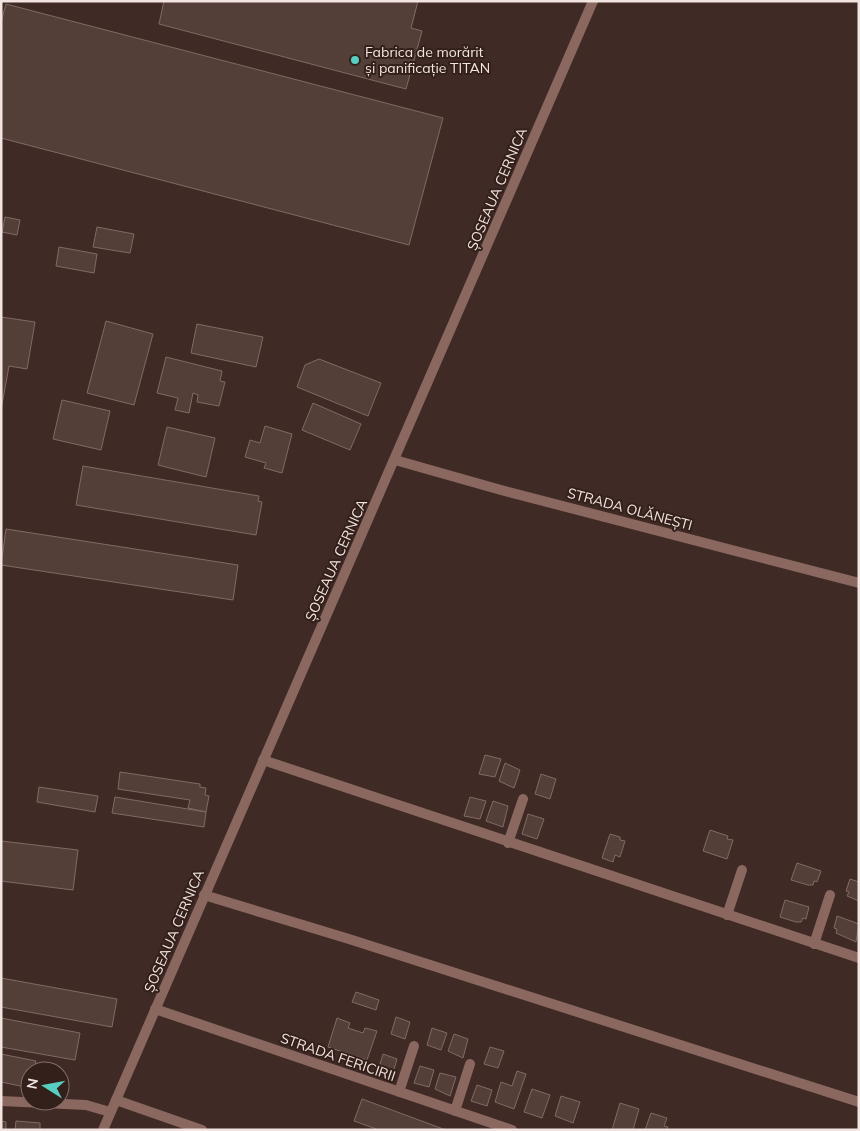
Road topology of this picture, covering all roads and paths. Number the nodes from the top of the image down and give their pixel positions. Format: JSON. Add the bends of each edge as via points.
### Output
{"nodes":[{"id":1,"x":593,"y":1,"type":"edge"},
{"id":2,"x":395,"y":460,"type":"junction"},
{"id":3,"x":859,"y":583,"type":"edge"},
{"id":4,"x":263,"y":760,"type":"junction"},
{"id":5,"x":523,"y":799,"type":"dead end"},
{"id":6,"x":508,"y":843,"type":"junction"},
{"id":7,"x":742,"y":870,"type":"dead end"},
{"id":8,"x":204,"y":895,"type":"junction"},
{"id":9,"x":830,"y":895,"type":"dead end"},
{"id":10,"x":727,"y":915,"type":"junction"},
{"id":11,"x":814,"y":944,"type":"junction"},
{"id":12,"x":859,"y":958,"type":"edge"},
{"id":13,"x":155,"y":1009,"type":"junction"},
{"id":14,"x":414,"y":1046,"type":"dead end"},
{"id":15,"x":470,"y":1064,"type":"dead end"},
{"id":16,"x":399,"y":1092,"type":"junction"},
{"id":17,"x":116,"y":1100,"type":"junction"},
{"id":18,"x":1,"y":1101,"type":"edge"},
{"id":19,"x":859,"y":1102,"type":"edge"},
{"id":20,"x":456,"y":1111,"type":"junction"},
{"id":21,"x":110,"y":1112,"type":"junction"},
{"id":22,"x":102,"y":1130,"type":"edge"},
{"id":23,"x":202,"y":1130,"type":"edge"},
{"id":24,"x":512,"y":1130,"type":"edge"}],
"edges":[{"from":1,"to":2,"type":"street","name":"ȘOSEAUA CERNICA"},
{"from":2,"to":3,"type":"street","name":"STRADA OLĂNEȘTI"},
{"from":2,"to":4,"type":"street","name":"ȘOSEAUA CERNICA"},
{"from":4,"to":6,"type":"street"},
{"from":4,"to":8,"type":"street","name":"ȘOSEAUA CERNICA"},
{"from":5,"to":6,"type":"street"},
{"from":6,"to":10,"type":"street"},
{"from":7,"to":10,"type":"street"},
{"from":8,"to":13,"type":"street","name":"ȘOSEAUA CERNICA"},
{"from":8,"to":19,"type":"street","via":[[349,938]]},
{"from":9,"to":11,"type":"street"},
{"from":10,"to":11,"type":"street"},
{"from":11,"to":12,"type":"street"},
{"from":13,"to":16,"type":"street","name":"STRADA FERICIRII"},
{"from":13,"to":17,"type":"street","name":"ȘOSEAUA CERNICA"},
{"from":14,"to":16,"type":"street"},
{"from":15,"to":20,"type":"street"},
{"from":16,"to":20,"type":"street","name":"STRADA FERICIRII"},
{"from":17,"to":21,"type":"street","name":"ȘOSEAUA CERNICA"},
{"from":17,"to":23,"type":"street"},
{"from":18,"to":21,"type":"street","via":[[86,1105]]},
{"from":20,"to":24,"type":"street","name":"STRADA FERICIRII"},
{"from":21,"to":22,"type":"street","name":"ȘOSEAUA CERNICA"}]}
